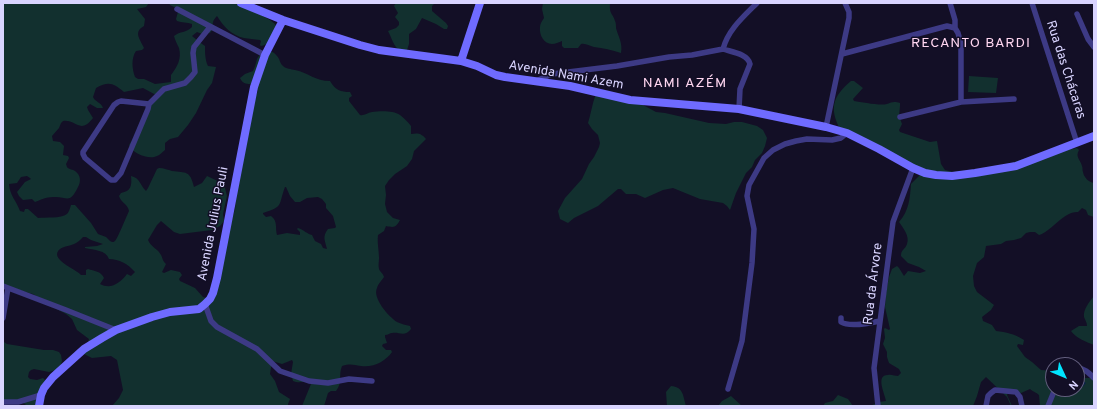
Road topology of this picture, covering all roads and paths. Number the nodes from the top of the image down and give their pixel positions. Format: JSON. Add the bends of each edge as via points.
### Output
{"nodes":[{"id":1,"x":242,"y":3,"type":"edge"},
{"id":2,"x":480,"y":3,"type":"edge"},
{"id":3,"x":757,"y":3,"type":"edge"},
{"id":4,"x":845,"y":3,"type":"edge"},
{"id":5,"x":950,"y":3,"type":"edge"},
{"id":6,"x":1032,"y":3,"type":"edge"},
{"id":7,"x":177,"y":10,"type":"dead end"},
{"id":8,"x":1077,"y":14,"type":"dead end"},
{"id":9,"x":283,"y":20,"type":"junction"},
{"id":10,"x":210,"y":27,"type":"junction"},
{"id":11,"x":955,"y":28,"type":"junction"},
{"id":12,"x":1094,"y":47,"type":"edge"},
{"id":13,"x":723,"y":49,"type":"junction"},
{"id":14,"x":842,"y":54,"type":"junction"},
{"id":15,"x":265,"y":56,"type":"junction"},
{"id":16,"x":461,"y":61,"type":"junction"},
{"id":17,"x":536,"y":81,"type":"junction"},
{"id":18,"x":1014,"y":100,"type":"dead end"},
{"id":19,"x":961,"y":102,"type":"junction"},
{"id":20,"x":149,"y":104,"type":"junction"},
{"id":21,"x":739,"y":109,"type":"junction"},
{"id":22,"x":900,"y":117,"type":"dead end"},
{"id":23,"x":826,"y":127,"type":"junction"},
{"id":24,"x":847,"y":134,"type":"junction"},
{"id":25,"x":1094,"y":136,"type":"edge"},
{"id":26,"x":1077,"y":143,"type":"junction"},
{"id":27,"x":913,"y":168,"type":"junction"},
{"id":28,"x":6,"y":287,"type":"edge"},
{"id":29,"x":205,"y":304,"type":"junction"},
{"id":30,"x":3,"y":318,"type":"edge"},
{"id":31,"x":841,"y":318,"type":"dead end"},
{"id":32,"x":880,"y":322,"type":"junction"},
{"id":33,"x":116,"y":330,"type":"junction"},
{"id":34,"x":1085,"y":370,"type":"edge"},
{"id":35,"x":1094,"y":378,"type":"edge"},
{"id":36,"x":372,"y":381,"type":"dead end"},
{"id":37,"x":728,"y":389,"type":"dead end"},
{"id":38,"x":41,"y":395,"type":"junction"},
{"id":39,"x":3,"y":402,"type":"edge"},
{"id":40,"x":39,"y":406,"type":"edge"},
{"id":41,"x":878,"y":406,"type":"edge"},
{"id":42,"x":986,"y":406,"type":"edge"},
{"id":43,"x":1022,"y":406,"type":"edge"}],
"edges":[{"from":1,"to":9,"type":"street","name":"Avenida Nami Azem"},
{"from":2,"to":16,"type":"street"},
{"from":3,"to":13,"type":"street","via":[[738,22]]},
{"from":4,"to":14,"type":"street","via":[[849,18]]},
{"from":5,"to":11,"type":"street"},
{"from":6,"to":26,"type":"street","name":"Rua das Chácaras"},
{"from":7,"to":10,"type":"street"},
{"from":8,"to":12,"type":"street"},
{"from":9,"to":15,"type":"street","name":"Avenida Julius Pauli"},
{"from":9,"to":16,"type":"street","name":"Avenida Nami Azem","via":[[379,50]]},
{"from":10,"to":15,"type":"street"},
{"from":10,"to":20,"type":"street","via":[[194,47],[194,72],[191,77],[186,82],[164,89]]},
{"from":11,"to":14,"type":"street","via":[[946,26]]},
{"from":11,"to":19,"type":"street","via":[[961,44]]},
{"from":13,"to":17,"type":"street","via":[[552,74]]},
{"from":13,"to":21,"type":"street","via":[[740,54],[750,62],[740,89]]},
{"from":14,"to":23,"type":"street"},
{"from":15,"to":29,"type":"street","name":"Avenida Julius Pauli","via":[[254,87],[213,293]]},
{"from":16,"to":17,"type":"street","name":"Avenida Nami Azem","via":[[496,75]]},
{"from":17,"to":21,"type":"street","name":"Avenida Nami Azem","via":[[630,100]]},
{"from":18,"to":19,"type":"street"},
{"from":19,"to":22,"type":"street"},
{"from":20,"to":20,"type":"street","via":[[118,102],[83,152],[85,158],[111,180],[115,180],[121,173]]},
{"from":21,"to":23,"type":"street","name":"Avenida Nami Azem"},
{"from":23,"to":24,"type":"street","name":"Avenida Nami Azem"},
{"from":24,"to":27,"type":"street","name":"Avenida Nami Azem"},
{"from":24,"to":37,"type":"street","via":[[832,140],[807,139],[785,144],[773,150],[764,158],[749,185],[747,196],[754,229],[752,263],[742,341]]},
{"from":25,"to":26,"type":"street","name":"Avenida Nami Azem"},
{"from":26,"to":27,"type":"street","name":"Avenida Nami Azem","via":[[1016,166],[975,173],[936,176]]},
{"from":27,"to":32,"type":"street","name":"Rua da Árvore","via":[[893,222]]},
{"from":28,"to":30,"type":"street"},
{"from":28,"to":33,"type":"street"},
{"from":29,"to":33,"type":"street","via":[[199,309],[170,312]]},
{"from":29,"to":36,"type":"street","via":[[211,321],[217,327],[257,349],[280,371],[309,381]]},
{"from":31,"to":32,"type":"street","via":[[844,324]]},
{"from":32,"to":41,"type":"street","name":"Rua da Árvore","via":[[874,368]]},
{"from":33,"to":38,"type":"street","via":[[71,360],[53,377]]},
{"from":34,"to":35,"type":"street"},
{"from":38,"to":39,"type":"street","via":[[18,402]]},
{"from":38,"to":40,"type":"street"},
{"from":42,"to":43,"type":"street","via":[[988,396],[995,390],[1016,392]]}]}
